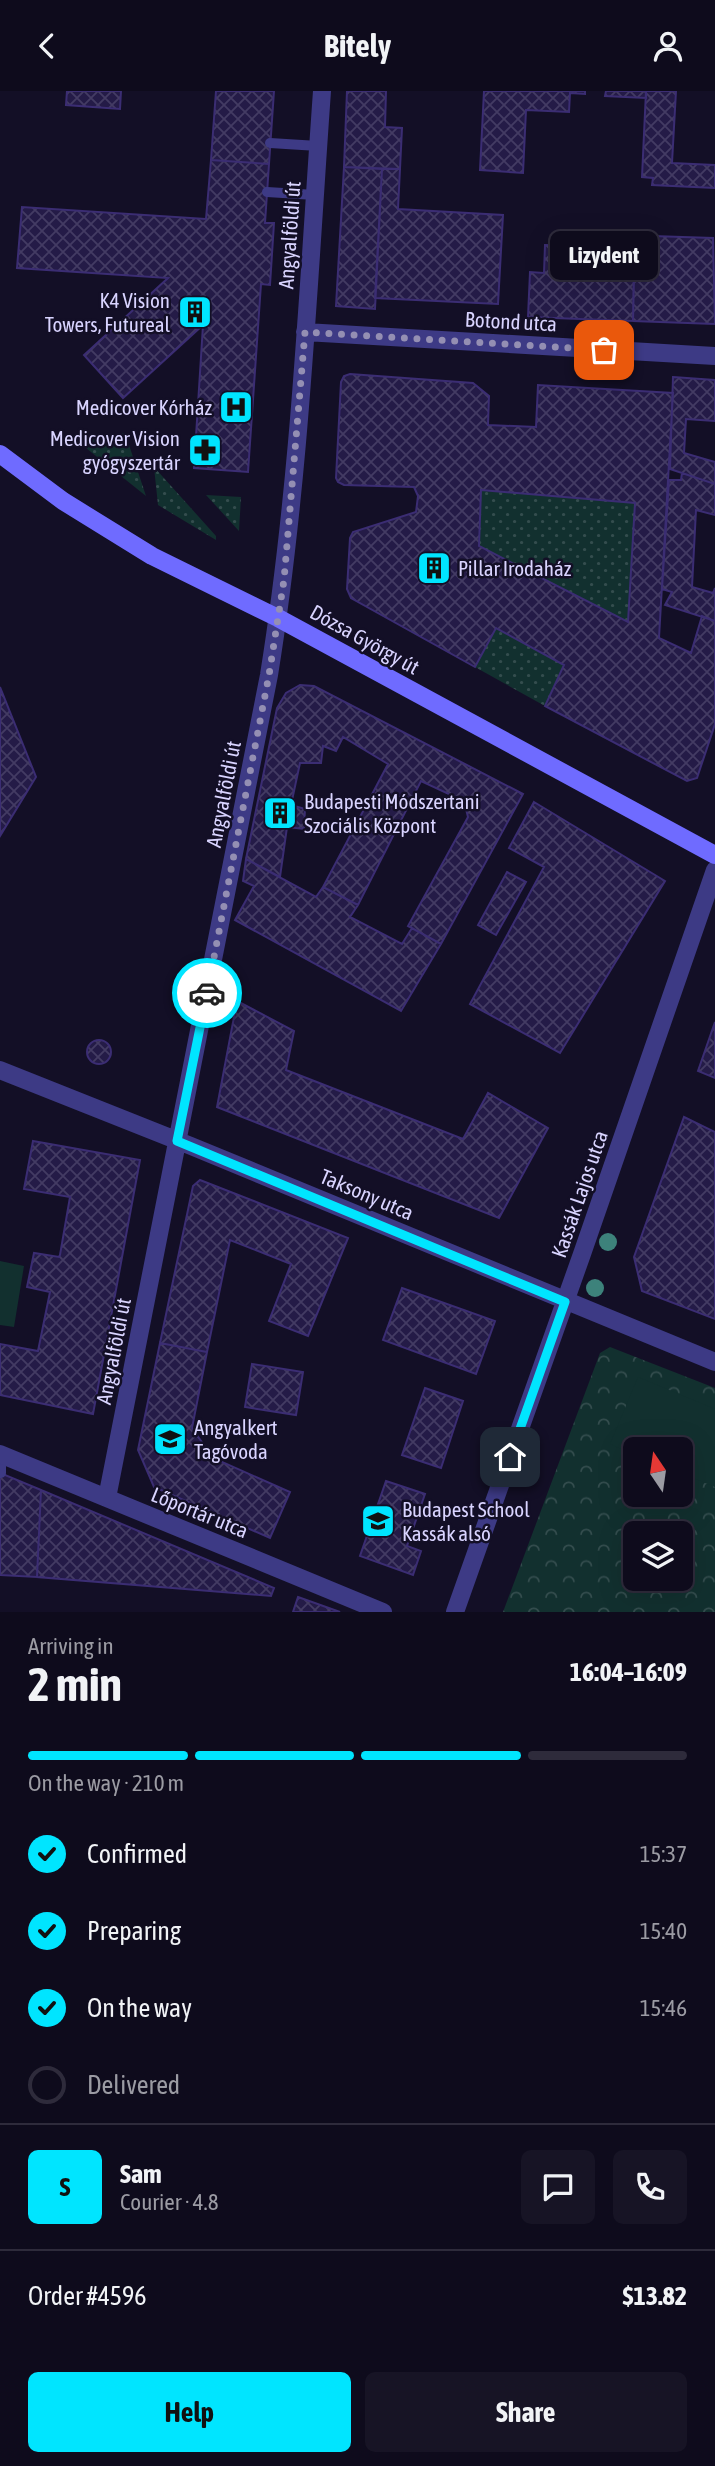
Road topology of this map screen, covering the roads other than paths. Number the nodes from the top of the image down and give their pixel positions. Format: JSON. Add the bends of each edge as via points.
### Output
{"nodes":[{"id":1,"x":323,"y":91,"type":"edge"},
{"id":2,"x":270,"y":143,"type":"dead end"},
{"id":3,"x":318,"y":146,"type":"junction"},
{"id":4,"x":267,"y":192,"type":"dead end"},
{"id":5,"x":315,"y":195,"type":"junction"},
{"id":6,"x":305,"y":332,"type":"junction"},
{"id":7,"x":715,"y":356,"type":"edge"},
{"id":8,"x":0,"y":454,"type":"edge"},
{"id":9,"x":278,"y":618,"type":"junction"},
{"id":10,"x":715,"y":855,"type":"edge"},
{"id":11,"x":715,"y":870,"type":"edge"},
{"id":12,"x":0,"y":1070,"type":"edge"},
{"id":13,"x":177,"y":1141,"type":"junction"},
{"id":14,"x":565,"y":1302,"type":"junction"},
{"id":15,"x":715,"y":1362,"type":"edge"},
{"id":16,"x":0,"y":1454,"type":"edge"},
{"id":17,"x":1,"y":1473,"type":"edge"},
{"id":18,"x":107,"y":1498,"type":"junction"},
{"id":19,"x":383,"y":1612,"type":"edge"},
{"id":20,"x":455,"y":1612,"type":"edge"}],
"edges":[{"from":1,"to":3,"type":"street","name":"Angyalföldi út"},
{"from":2,"to":3,"type":"lane"},
{"from":3,"to":5,"type":"street","name":"Angyalföldi út"},
{"from":4,"to":5,"type":"lane"},
{"from":5,"to":6,"type":"street","name":"Angyalföldi út"},
{"from":6,"to":7,"type":"street","name":"Botond utca"},
{"from":6,"to":9,"type":"street","name":"Angyalföldi út"},
{"from":8,"to":9,"type":"main road","name":"Dózsa György út","via":[[63,501],[152,555]]},
{"from":9,"to":10,"type":"main road","name":"Dózsa György út"},
{"from":9,"to":13,"type":"street","name":"Angyalföldi út"},
{"from":11,"to":14,"type":"street","name":"Kassák Lajos utca"},
{"from":12,"to":13,"type":"street","name":"Taksony utca"},
{"from":13,"to":14,"type":"street","name":"Taksony utca"},
{"from":13,"to":18,"type":"street","name":"Angyalföldi út"},
{"from":14,"to":15,"type":"street","name":"Taksony utca"},
{"from":14,"to":20,"type":"street","name":"Kassák Lajos utca"},
{"from":16,"to":17,"type":"lane"},
{"from":16,"to":18,"type":"street","name":"Lőportár utca"},
{"from":18,"to":19,"type":"street","name":"Lőportár utca"}]}
